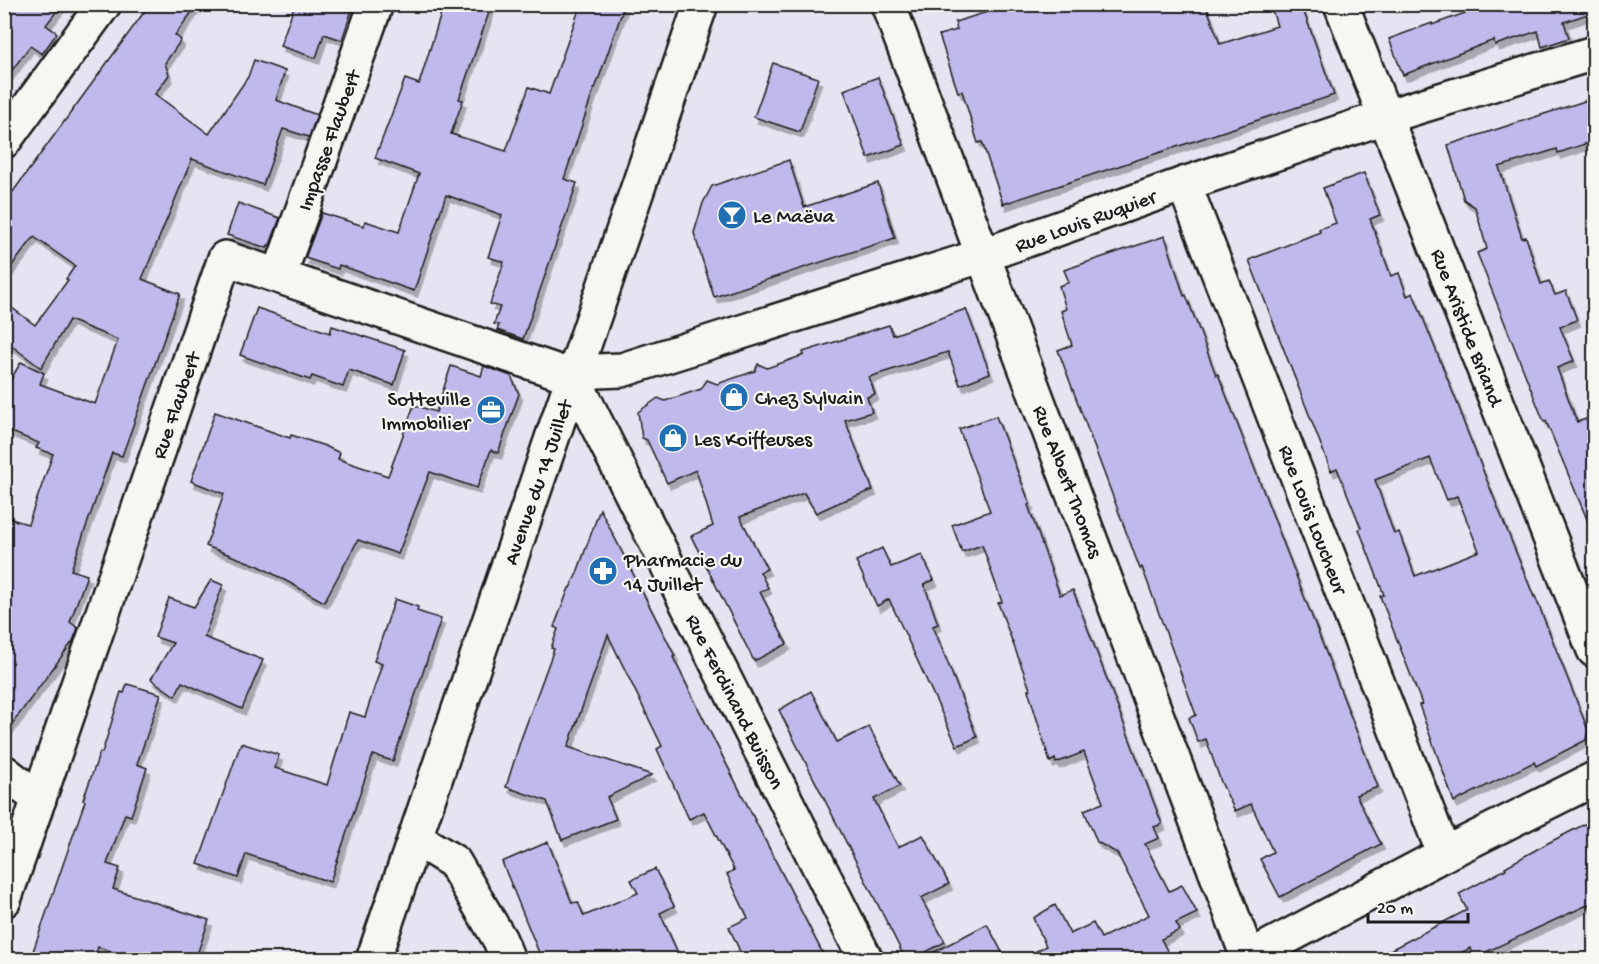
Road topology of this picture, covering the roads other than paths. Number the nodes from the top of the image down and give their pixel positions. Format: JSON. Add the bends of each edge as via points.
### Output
{"nodes":[{"id":1,"x":104,"y":4,"type":"edge"},
{"id":2,"x":376,"y":4,"type":"edge"},
{"id":3,"x":701,"y":4,"type":"edge"},
{"id":4,"x":1341,"y":4,"type":"edge"},
{"id":5,"x":893,"y":6,"type":"edge"},
{"id":6,"x":1594,"y":53,"type":"edge"},
{"id":7,"x":1385,"y":117,"type":"junction"},
{"id":8,"x":4,"y":141,"type":"edge"},
{"id":9,"x":1184,"y":184,"type":"junction"},
{"id":10,"x":984,"y":255,"type":"junction"},
{"id":11,"x":279,"y":276,"type":"junction"},
{"id":12,"x":573,"y":378,"type":"junction"},
{"id":13,"x":1594,"y":650,"type":"edge"},
{"id":14,"x":4,"y":772,"type":"edge"},
{"id":15,"x":1594,"y":779,"type":"edge"},
{"id":16,"x":39,"y":799,"type":"junction"},
{"id":17,"x":415,"y":838,"type":"junction"},
{"id":18,"x":1444,"y":854,"type":"junction"},
{"id":19,"x":4,"y":900,"type":"edge"},
{"id":20,"x":1247,"y":959,"type":"edge"},
{"id":21,"x":373,"y":960,"type":"edge"},
{"id":22,"x":508,"y":960,"type":"edge"},
{"id":23,"x":866,"y":960,"type":"edge"}],
"edges":[{"from":1,"to":8,"type":"street"},
{"from":2,"to":11,"type":"street","name":"Impasse Flaubert"},
{"from":3,"to":12,"type":"street","name":"Avenue du 14 Juillet"},
{"from":4,"to":7,"type":"street","name":"Rue Aristide Briand"},
{"from":5,"to":10,"type":"street","name":"Rue Albert Thomas"},
{"from":6,"to":7,"type":"street","name":"Rue Louis Ruquier"},
{"from":7,"to":9,"type":"street","name":"Rue Louis Ruquier"},
{"from":7,"to":13,"type":"street","name":"Rue Aristide Briand"},
{"from":9,"to":10,"type":"street","name":"Rue Louis Ruquier"},
{"from":9,"to":18,"type":"street","name":"Rue Louis Loucheur"},
{"from":10,"to":12,"type":"street","name":"Rue Louis Ruquier","via":[[622,370],[597,371]]},
{"from":10,"to":20,"type":"street","name":"Rue Albert Thomas"},
{"from":11,"to":12,"type":"street","name":"Rue Flaubert"},
{"from":11,"to":16,"type":"street","name":"Rue Flaubert","via":[[225,258]]},
{"from":12,"to":17,"type":"street","name":"Avenue du 14 Juillet"},
{"from":12,"to":23,"type":"street","name":"Rue Ferdinand Buisson"},
{"from":14,"to":16,"type":"street"},
{"from":15,"to":18,"type":"street"},
{"from":16,"to":19,"type":"street","name":"Rue Flaubert"},
{"from":17,"to":21,"type":"street","name":"Avenue du 14 Juillet"},
{"from":17,"to":22,"type":"street","via":[[454,862]]},
{"from":18,"to":20,"type":"street"}]}
